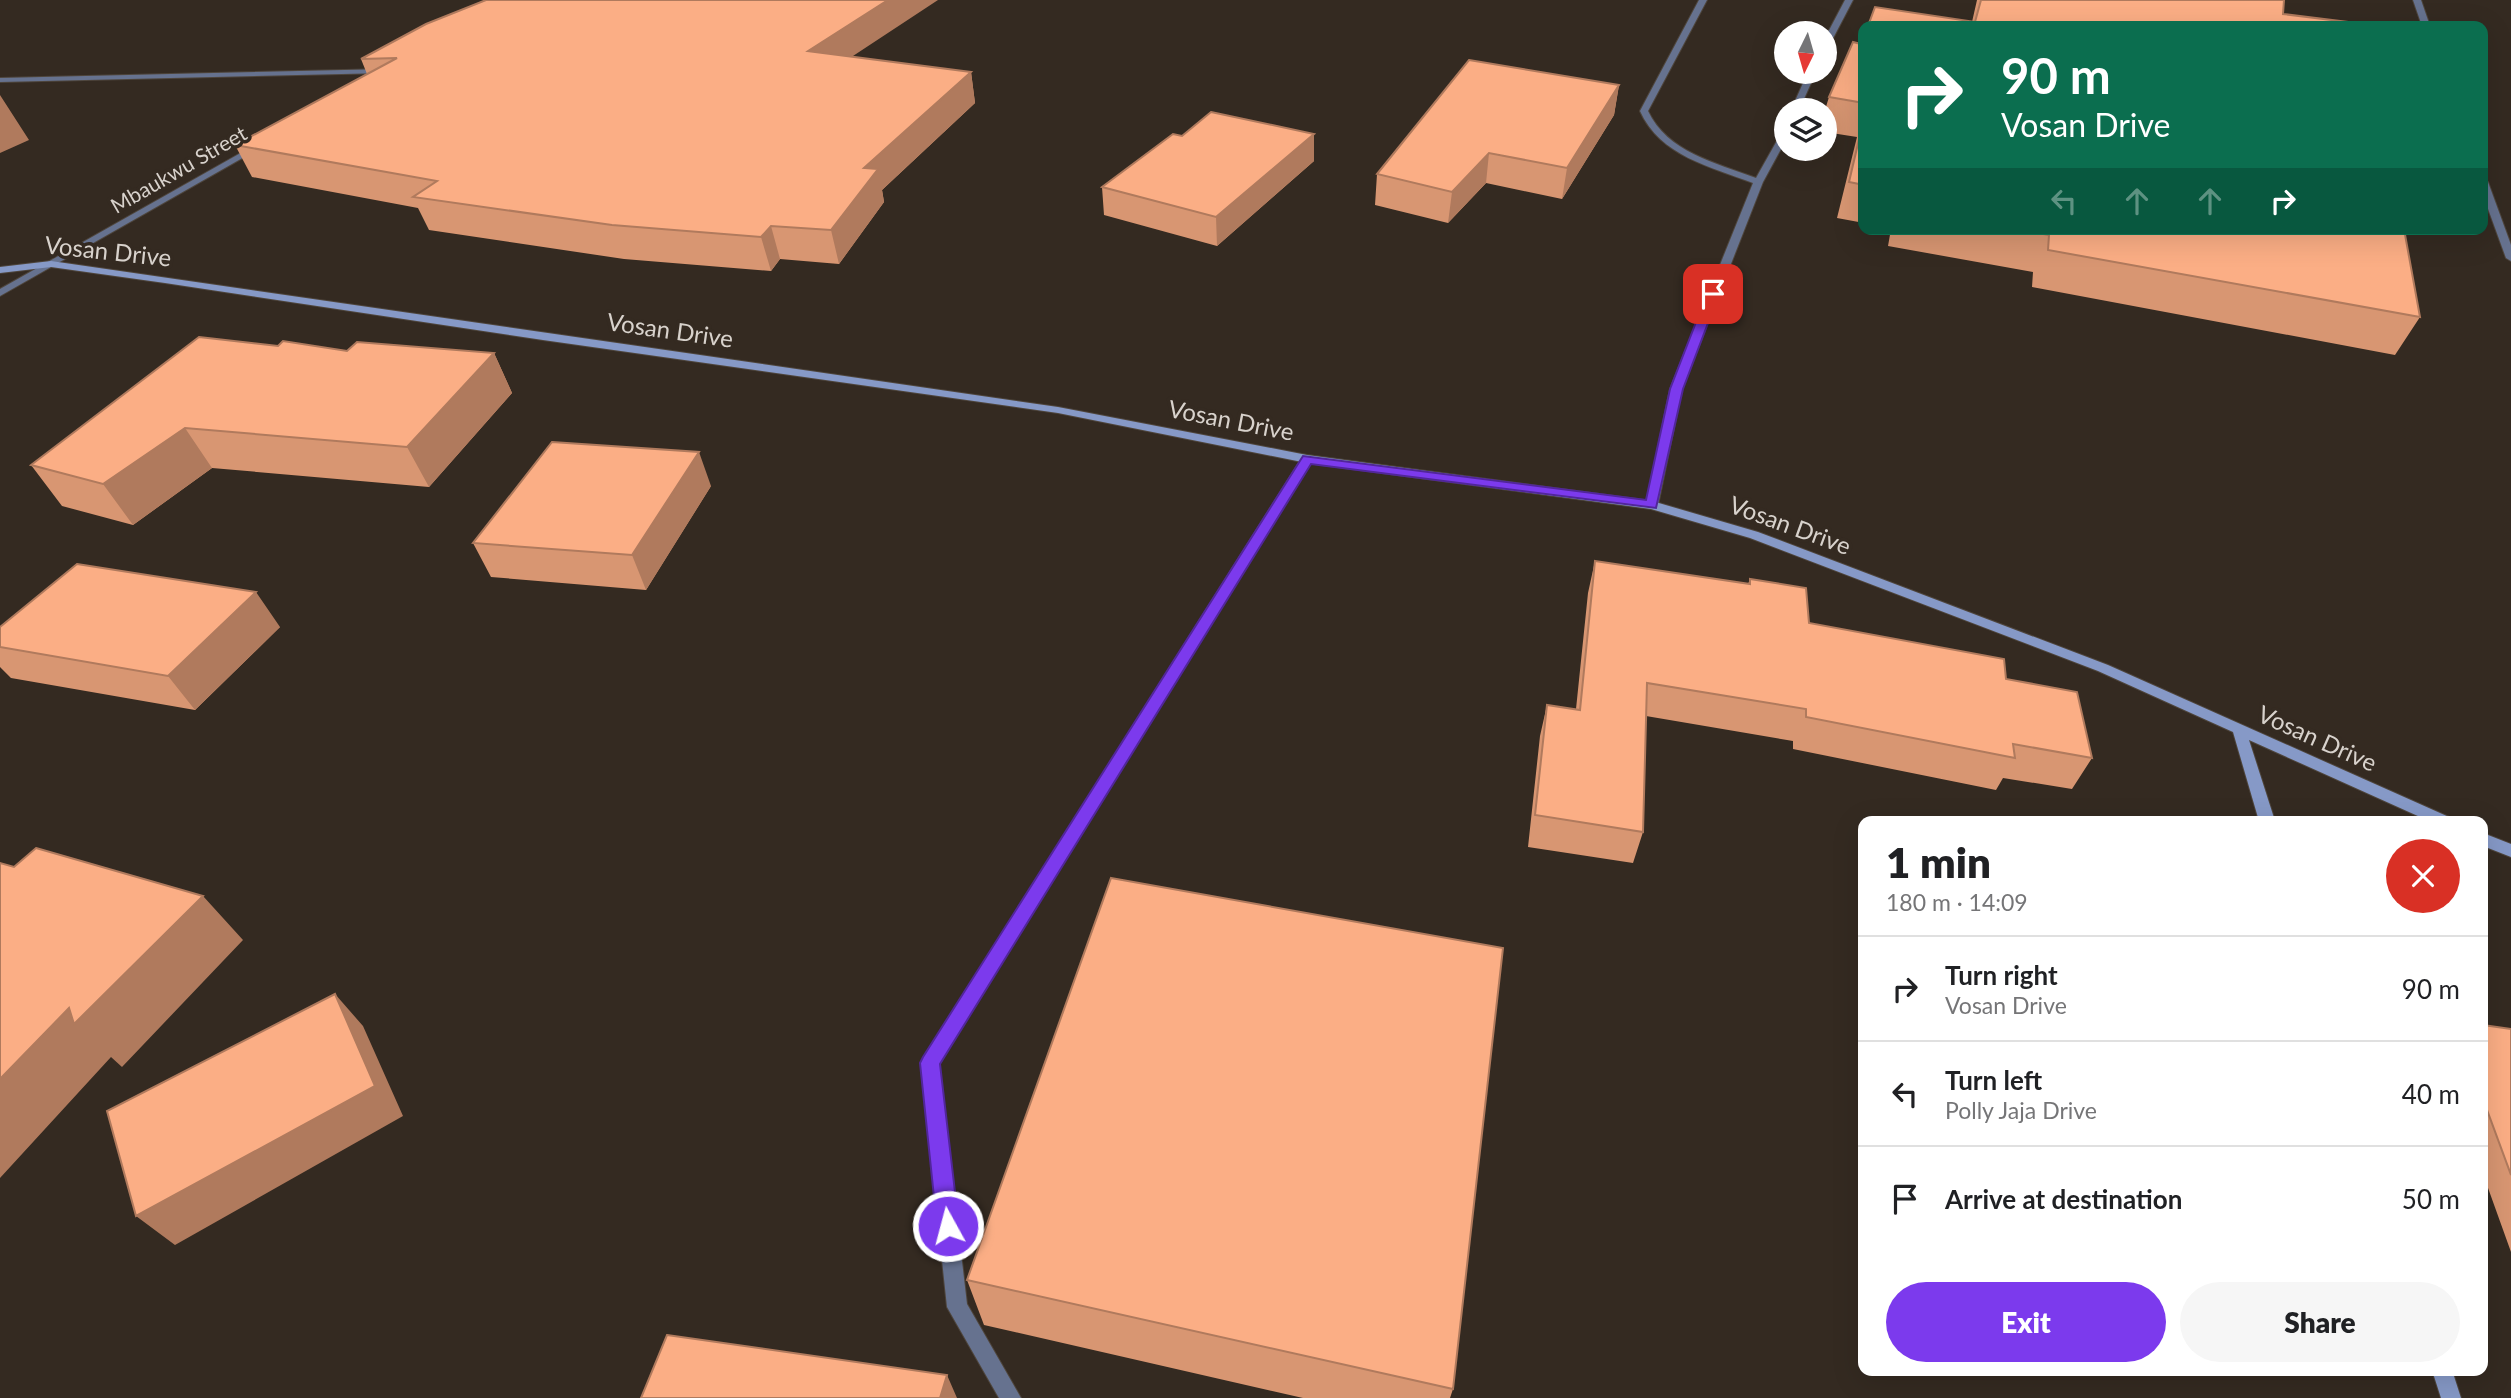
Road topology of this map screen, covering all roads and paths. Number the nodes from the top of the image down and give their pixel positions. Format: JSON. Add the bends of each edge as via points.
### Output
{"nodes":[{"id":1,"x":1703,"y":0,"type":"edge"},
{"id":2,"x":1849,"y":0,"type":"edge"},
{"id":3,"x":2417,"y":0,"type":"edge"},
{"id":4,"x":1838,"y":21,"type":"edge"},
{"id":5,"x":2424,"y":21,"type":"edge"},
{"id":6,"x":0,"y":80,"type":"edge"},
{"id":7,"x":370,"y":84,"type":"edge"},
{"id":8,"x":264,"y":144,"type":"edge"},
{"id":9,"x":1774,"y":153,"type":"edge"},
{"id":10,"x":1758,"y":182,"type":"junction"},
{"id":11,"x":2488,"y":196,"type":"edge"},
{"id":12,"x":2511,"y":258,"type":"edge"},
{"id":13,"x":51,"y":264,"type":"junction"},
{"id":14,"x":0,"y":270,"type":"edge"},
{"id":15,"x":0,"y":293,"type":"edge"},
{"id":16,"x":1307,"y":459,"type":"junction"},
{"id":17,"x":1651,"y":505,"type":"junction"},
{"id":18,"x":2239,"y":729,"type":"junction"},
{"id":19,"x":2265,"y":816,"type":"edge"},
{"id":20,"x":2433,"y":816,"type":"edge"},
{"id":21,"x":2488,"y":841,"type":"edge"},
{"id":22,"x":2511,"y":851,"type":"edge"},
{"id":23,"x":2444,"y":1376,"type":"edge"},
{"id":24,"x":1011,"y":1398,"type":"edge"},
{"id":25,"x":2451,"y":1398,"type":"edge"}],
"edges":[{"from":1,"to":10,"type":"street","via":[[1644,111],[1647,122],[1674,148]]},
{"from":2,"to":4,"type":"street"},
{"from":3,"to":5,"type":"street"},
{"from":6,"to":7,"type":"street","via":[[394,71]]},
{"from":8,"to":13,"type":"street","name":"Mbaukwu Street"},
{"from":9,"to":10,"type":"street"},
{"from":10,"to":17,"type":"street","via":[[1676,389]]},
{"from":11,"to":12,"type":"street"},
{"from":13,"to":14,"type":"street","name":"Vosan Drive"},
{"from":13,"to":15,"type":"street","name":"Mbaukwu Street"},
{"from":13,"to":16,"type":"street","name":"Vosan Drive","via":[[1058,410]]},
{"from":16,"to":17,"type":"street","name":"Vosan Drive"},
{"from":16,"to":24,"type":"street","via":[[930,1063],[957,1307]]},
{"from":17,"to":18,"type":"street","name":"Vosan Drive","via":[[1754,535],[2078,658]]},
{"from":18,"to":19,"type":"street"},
{"from":18,"to":20,"type":"street","name":"Vosan Drive"},
{"from":21,"to":22,"type":"street"},
{"from":23,"to":25,"type":"street"}]}
